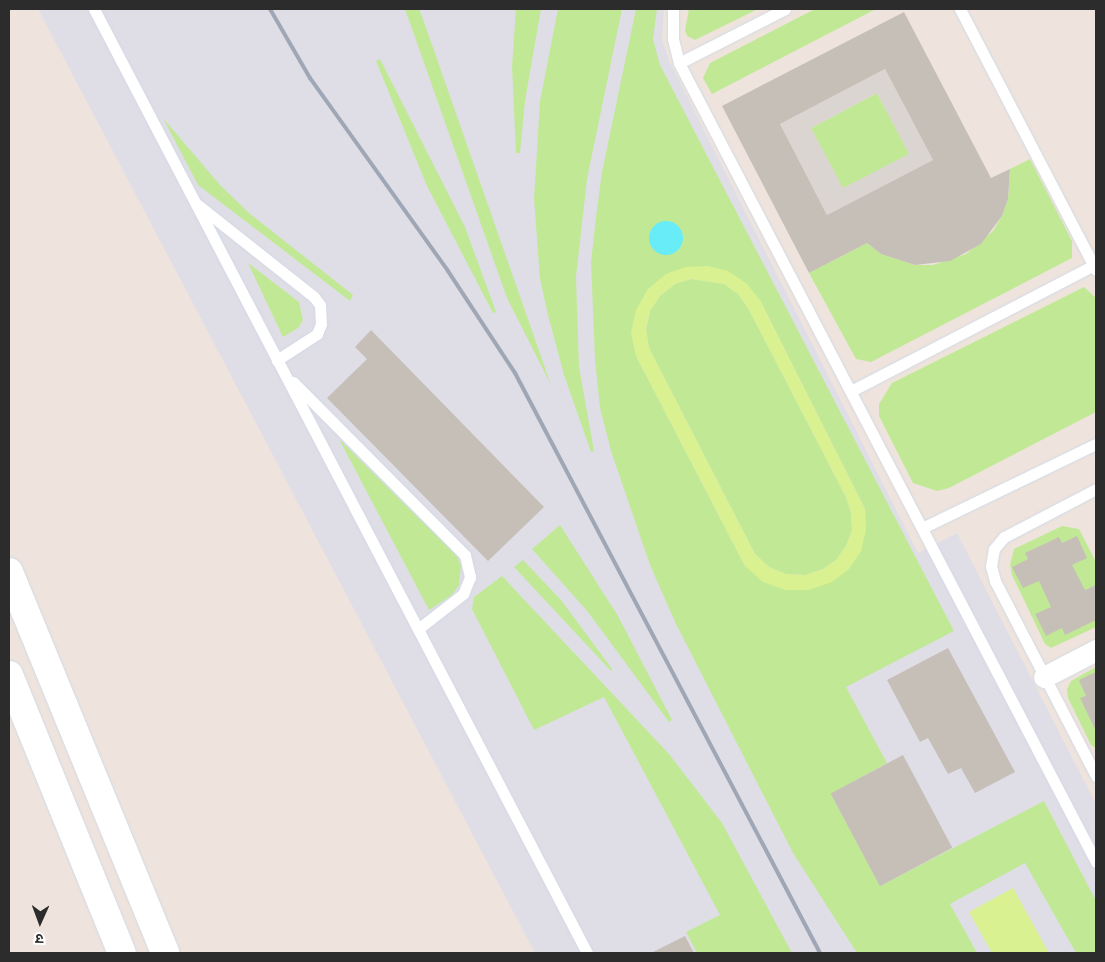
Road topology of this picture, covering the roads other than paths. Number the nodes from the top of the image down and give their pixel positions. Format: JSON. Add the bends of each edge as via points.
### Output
{"nodes":[{"id":1,"x":94,"y":9,"type":"edge"},
{"id":2,"x":673,"y":9,"type":"edge"},
{"id":3,"x":785,"y":9,"type":"edge"},
{"id":4,"x":960,"y":9,"type":"edge"},
{"id":5,"x":679,"y":63,"type":"junction"},
{"id":6,"x":195,"y":202,"type":"junction"},
{"id":7,"x":1095,"y":268,"type":"edge"},
{"id":8,"x":277,"y":360,"type":"junction"},
{"id":9,"x":285,"y":374,"type":"junction"},
{"id":10,"x":850,"y":391,"type":"junction"},
{"id":11,"x":1096,"y":444,"type":"edge"},
{"id":12,"x":1096,"y":489,"type":"edge"},
{"id":13,"x":922,"y":528,"type":"junction"},
{"id":14,"x":9,"y":572,"type":"edge"},
{"id":15,"x":418,"y":630,"type":"junction"},
{"id":16,"x":1096,"y":650,"type":"edge"},
{"id":17,"x":9,"y":675,"type":"edge"},
{"id":18,"x":1044,"y":677,"type":"junction"},
{"id":19,"x":1096,"y":776,"type":"edge"},
{"id":20,"x":1096,"y":862,"type":"edge"},
{"id":21,"x":122,"y":953,"type":"edge"},
{"id":22,"x":165,"y":953,"type":"edge"},
{"id":23,"x":587,"y":953,"type":"edge"}],
"edges":[{"from":1,"to":6,"type":"lane"},
{"from":2,"to":5,"type":"lane","via":[[673,38]]},
{"from":3,"to":5,"type":"lane"},
{"from":4,"to":7,"type":"lane"},
{"from":5,"to":10,"type":"lane"},
{"from":6,"to":8,"type":"lane"},
{"from":6,"to":8,"type":"lane","via":[[314,297],[320,306],[321,324],[317,334]]},
{"from":7,"to":10,"type":"lane"},
{"from":8,"to":9,"type":"lane"},
{"from":9,"to":15,"type":"lane"},
{"from":9,"to":15,"type":"lane","via":[[465,555],[470,576],[464,594]]},
{"from":10,"to":13,"type":"lane"},
{"from":11,"to":13,"type":"lane"},
{"from":12,"to":18,"type":"lane","via":[[1004,537],[994,549],[991,566],[994,582]]},
{"from":13,"to":20,"type":"lane"},
{"from":14,"to":22,"type":"street"},
{"from":15,"to":23,"type":"lane"},
{"from":16,"to":18,"type":"street"},
{"from":17,"to":21,"type":"street"},
{"from":18,"to":19,"type":"lane"}]}
